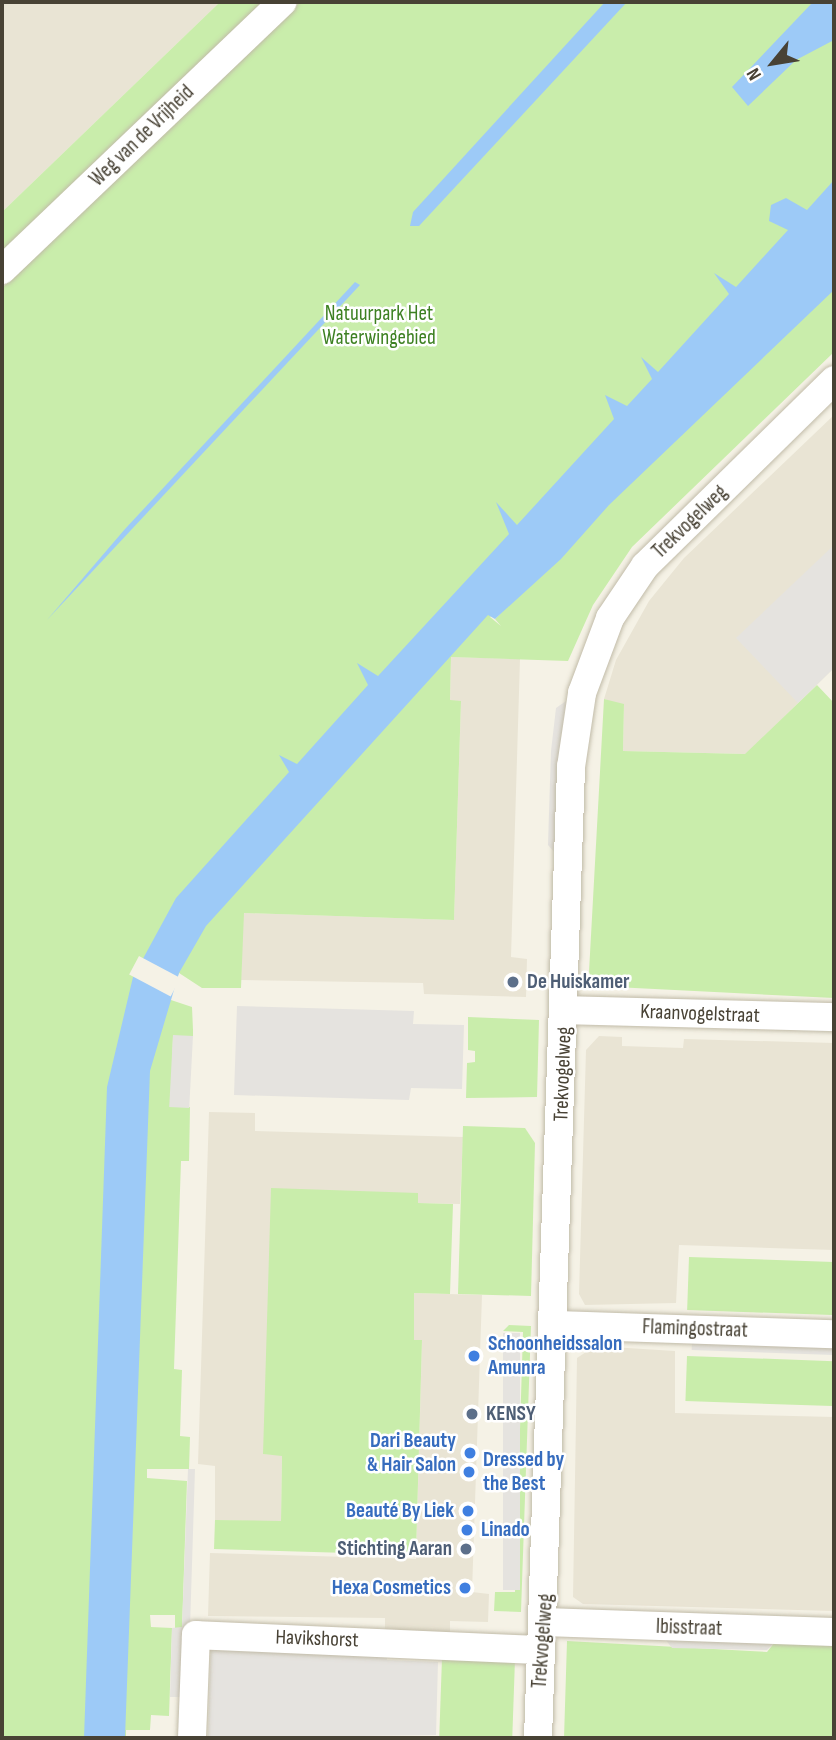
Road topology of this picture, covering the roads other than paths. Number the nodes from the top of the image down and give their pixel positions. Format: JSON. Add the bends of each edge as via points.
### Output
{"nodes":[{"id":1,"x":282,"y":2,"type":"edge"},
{"id":2,"x":2,"y":270,"type":"edge"},
{"id":3,"x":834,"y":380,"type":"edge"},
{"id":4,"x":565,"y":1010,"type":"junction"},
{"id":5,"x":834,"y":1017,"type":"edge"},
{"id":6,"x":556,"y":1325,"type":"junction"},
{"id":7,"x":834,"y":1334,"type":"edge"},
{"id":8,"x":544,"y":1622,"type":"junction"},
{"id":9,"x":834,"y":1632,"type":"edge"},
{"id":10,"x":541,"y":1650,"type":"junction"},
{"id":11,"x":192,"y":1738,"type":"edge"},
{"id":12,"x":538,"y":1738,"type":"edge"}],
"edges":[{"from":1,"to":2,"type":"street","name":"Weg van de Vrijheid"},
{"from":3,"to":4,"type":"street","name":"Trekvogelweg","via":[[645,566],[599,642],[582,693],[571,767]]},
{"from":4,"to":5,"type":"street","name":"Kraanvogelstraat"},
{"from":4,"to":6,"type":"street","name":"Trekvogelweg"},
{"from":6,"to":7,"type":"street","name":"Flamingostraat"},
{"from":6,"to":8,"type":"street","name":"Trekvogelweg"},
{"from":8,"to":9,"type":"street","name":"Ibisstraat"},
{"from":8,"to":10,"type":"street","name":"Trekvogelweg"},
{"from":10,"to":11,"type":"street","name":"Havikshorst","via":[[196,1635]]},
{"from":10,"to":12,"type":"street","name":"Trekvogelweg"}]}
